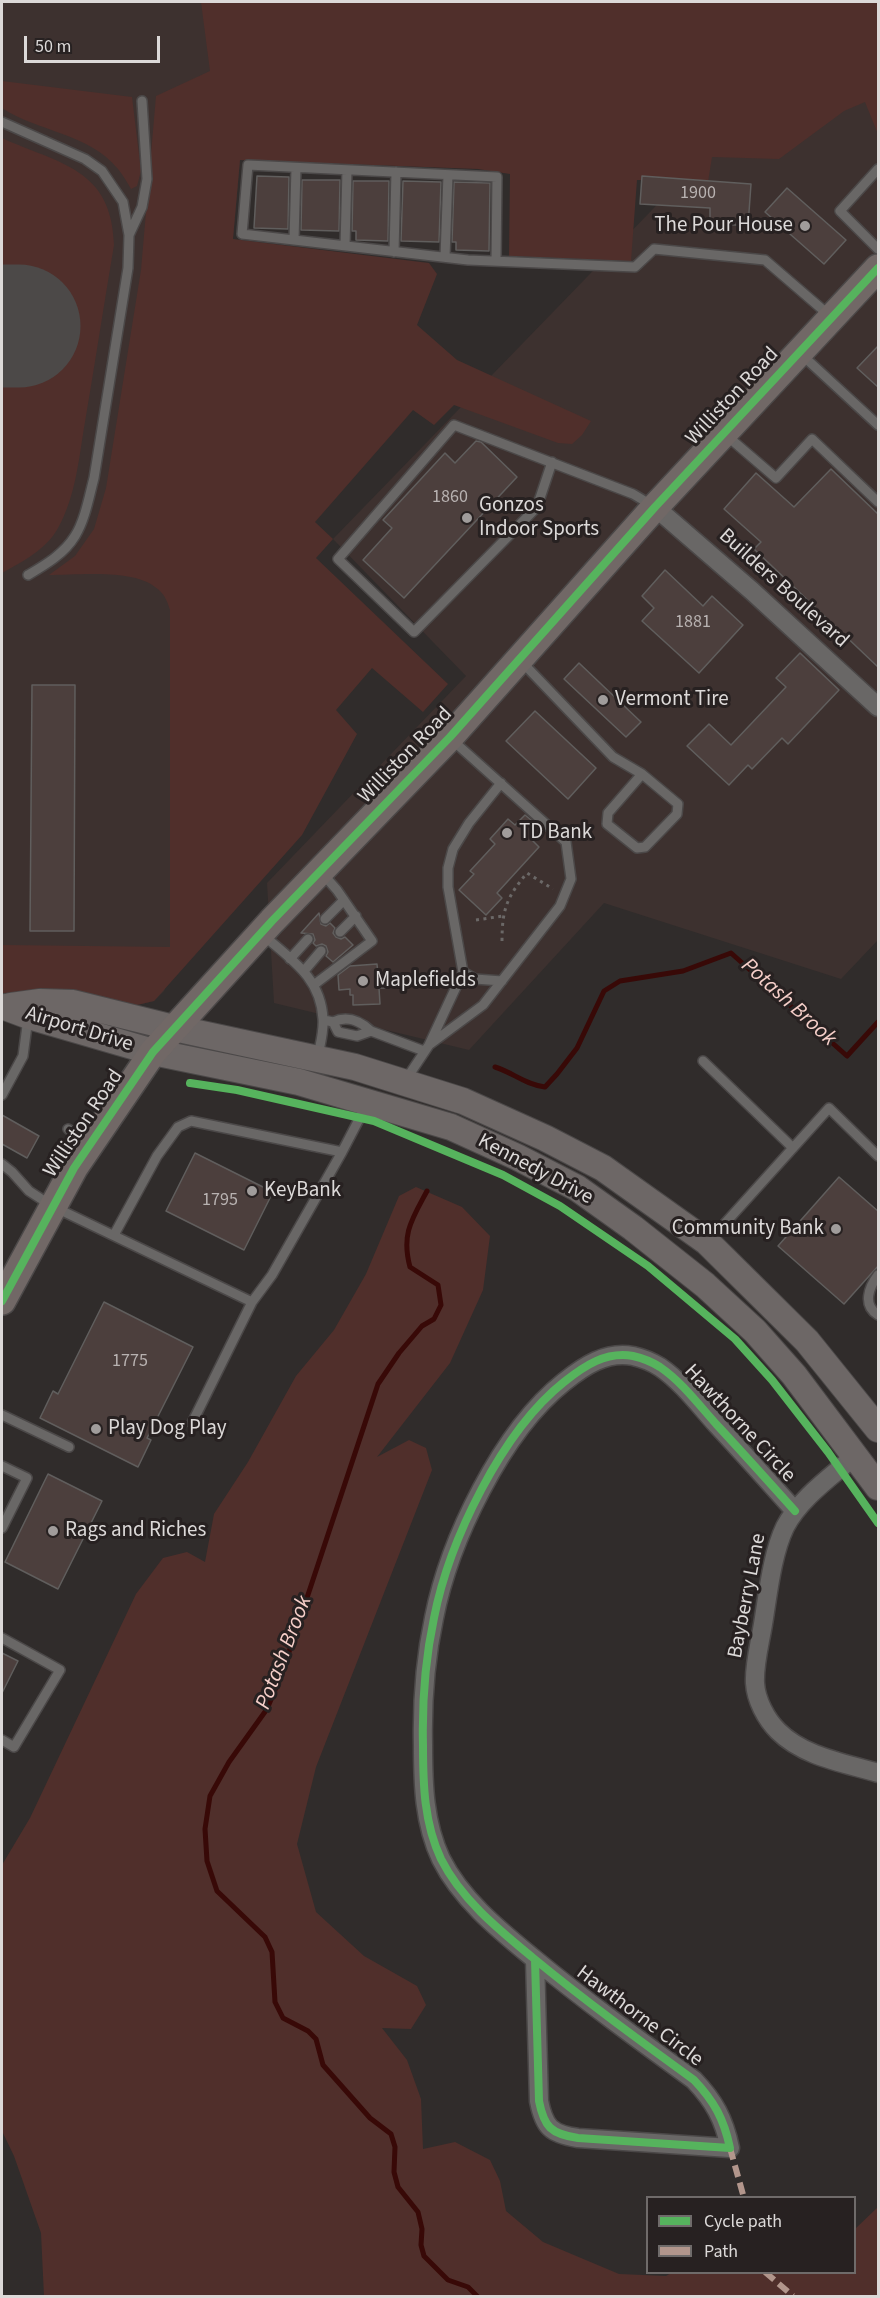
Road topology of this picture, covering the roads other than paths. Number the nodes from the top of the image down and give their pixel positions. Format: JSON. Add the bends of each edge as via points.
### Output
{"nodes":[{"id":1,"x":142,"y":101,"type":"dead end"},
{"id":2,"x":2,"y":122,"type":"edge"},
{"id":3,"x":296,"y":168,"type":"junction"},
{"id":4,"x":879,"y":169,"type":"edge"},
{"id":5,"x":347,"y":170,"type":"junction"},
{"id":6,"x":396,"y":172,"type":"junction"},
{"id":7,"x":448,"y":175,"type":"junction"},
{"id":8,"x":129,"y":235,"type":"junction"},
{"id":9,"x":294,"y":240,"type":"junction"},
{"id":10,"x":345,"y":246,"type":"junction"},
{"id":11,"x":879,"y":249,"type":"edge"},
{"id":12,"x":394,"y":252,"type":"junction"},
{"id":13,"x":445,"y":257,"type":"junction"},
{"id":14,"x":496,"y":261,"type":"junction"},
{"id":15,"x":879,"y":268,"type":"edge"},
{"id":16,"x":832,"y":318,"type":"junction"},
{"id":17,"x":800,"y":352,"type":"junction"},
{"id":18,"x":879,"y":425,"type":"edge"},
{"id":19,"x":724,"y":433,"type":"junction"},
{"id":20,"x":552,"y":462,"type":"junction"},
{"id":21,"x":879,"y":502,"type":"edge"},
{"id":22,"x":655,"y":507,"type":"junction"},
{"id":23,"x":28,"y":575,"type":"dead end"},
{"id":24,"x":519,"y":660,"type":"junction"},
{"id":25,"x":879,"y":707,"type":"edge"},
{"id":26,"x":450,"y":737,"type":"junction"},
{"id":27,"x":642,"y":774,"type":"junction"},
{"id":28,"x":501,"y":783,"type":"junction"},
{"id":29,"x":320,"y":871,"type":"junction"},
{"id":30,"x":344,"y":900,"type":"junction"},
{"id":31,"x":356,"y":916,"type":"junction"},
{"id":32,"x":325,"y":919,"type":"dead end"},
{"id":33,"x":340,"y":932,"type":"dead end"},
{"id":34,"x":261,"y":933,"type":"junction"},
{"id":35,"x":308,"y":939,"type":"dead end"},
{"id":36,"x":321,"y":951,"type":"dead end"},
{"id":37,"x":290,"y":959,"type":"junction"},
{"id":38,"x":304,"y":971,"type":"junction"},
{"id":39,"x":463,"y":972,"type":"junction"},
{"id":40,"x":502,"y":981,"type":"junction"},
{"id":41,"x":315,"y":984,"type":"junction"},
{"id":42,"x":12,"y":1010,"type":"edge"},
{"id":43,"x":328,"y":1021,"type":"junction"},
{"id":44,"x":174,"y":1028,"type":"junction"},
{"id":45,"x":371,"y":1031,"type":"junction"},
{"id":46,"x":427,"y":1048,"type":"junction"},
{"id":47,"x":153,"y":1052,"type":"junction"},
{"id":48,"x":318,"y":1059,"type":"junction"},
{"id":49,"x":703,"y":1061,"type":"dead end"},
{"id":50,"x":404,"y":1083,"type":"junction"},
{"id":51,"x":2,"y":1095,"type":"edge"},
{"id":52,"x":368,"y":1101,"type":"junction"},
{"id":53,"x":793,"y":1148,"type":"junction"},
{"id":54,"x":342,"y":1152,"type":"junction"},
{"id":55,"x":879,"y":1156,"type":"edge"},
{"id":56,"x":2,"y":1164,"type":"edge"},
{"id":57,"x":52,"y":1206,"type":"junction"},
{"id":58,"x":114,"y":1235,"type":"junction"},
{"id":59,"x":707,"y":1242,"type":"junction"},
{"id":60,"x":879,"y":1275,"type":"edge"},
{"id":61,"x":2,"y":1301,"type":"edge"},
{"id":62,"x":252,"y":1302,"type":"junction"},
{"id":63,"x":879,"y":1315,"type":"edge"},
{"id":64,"x":2,"y":1415,"type":"edge"},
{"id":65,"x":192,"y":1423,"type":"dead end"},
{"id":66,"x":879,"y":1429,"type":"edge"},
{"id":67,"x":879,"y":1436,"type":"edge"},
{"id":68,"x":69,"y":1447,"type":"dead end"},
{"id":69,"x":856,"y":1455,"type":"junction"},
{"id":70,"x":2,"y":1466,"type":"edge"},
{"id":71,"x":879,"y":1487,"type":"edge"},
{"id":72,"x":795,"y":1511,"type":"junction"},
{"id":73,"x":2,"y":1528,"type":"edge"},
{"id":74,"x":2,"y":1638,"type":"edge"},
{"id":75,"x":2,"y":1740,"type":"edge"},
{"id":76,"x":879,"y":1773,"type":"edge"},
{"id":77,"x":535,"y":1960,"type":"junction"}],
"edges":[{"from":1,"to":8,"type":"lane","via":[[147,178],[142,207]]},
{"from":2,"to":8,"type":"lane","via":[[85,159],[102,171],[123,202]]},
{"from":3,"to":5,"type":"lane"},
{"from":3,"to":9,"type":"lane"},
{"from":3,"to":9,"type":"lane","via":[[248,165],[242,234]]},
{"from":4,"to":11,"type":"lane","via":[[840,212]]},
{"from":5,"to":6,"type":"lane"},
{"from":5,"to":10,"type":"lane"},
{"from":6,"to":7,"type":"lane"},
{"from":6,"to":12,"type":"lane"},
{"from":7,"to":13,"type":"lane"},
{"from":7,"to":14,"type":"lane","via":[[497,177]]},
{"from":8,"to":23,"type":"lane","via":[[128,268],[86,509],[75,536],[54,559]]},
{"from":9,"to":10,"type":"lane"},
{"from":10,"to":12,"type":"lane"},
{"from":12,"to":13,"type":"lane"},
{"from":13,"to":14,"type":"lane"},
{"from":14,"to":16,"type":"lane","via":[[635,267],[654,249],[765,260]]},
{"from":15,"to":16,"type":"main road","name":"Williston Road"},
{"from":16,"to":17,"type":"main road","name":"Williston Road"},
{"from":17,"to":18,"type":"lane"},
{"from":17,"to":19,"type":"main road","name":"Williston Road"},
{"from":19,"to":21,"type":"lane","via":[[776,478],[812,440]]},
{"from":19,"to":22,"type":"main road","name":"Williston Road"},
{"from":20,"to":20,"type":"lane","via":[[454,425],[338,559],[414,632],[537,507]]},
{"from":20,"to":22,"type":"lane","via":[[633,494]]},
{"from":22,"to":24,"type":"main road","name":"Williston Road"},
{"from":22,"to":25,"type":"street","name":"Builders Boulevard"},
{"from":24,"to":26,"type":"main road","name":"Williston Road"},
{"from":24,"to":27,"type":"lane","via":[[613,757]]},
{"from":26,"to":28,"type":"lane"},
{"from":26,"to":29,"type":"main road","name":"Williston Road"},
{"from":27,"to":27,"type":"lane","via":[[678,804],[677,814],[645,848],[637,848],[608,824],[608,813]]},
{"from":28,"to":39,"type":"lane","via":[[469,823],[453,849],[448,868]]},
{"from":28,"to":40,"type":"lane","via":[[566,842],[571,879],[560,906]]},
{"from":29,"to":30,"type":"lane"},
{"from":29,"to":34,"type":"main road","name":"Williston Road"},
{"from":30,"to":31,"type":"lane"},
{"from":30,"to":32,"type":"lane"},
{"from":31,"to":33,"type":"lane"},
{"from":31,"to":41,"type":"lane","via":[[372,941]]},
{"from":34,"to":37,"type":"lane"},
{"from":34,"to":44,"type":"main road","name":"Williston Road"},
{"from":35,"to":37,"type":"lane"},
{"from":36,"to":38,"type":"lane"},
{"from":37,"to":38,"type":"lane"},
{"from":38,"to":41,"type":"lane"},
{"from":39,"to":40,"type":"lane","via":[[475,979]]},
{"from":39,"to":46,"type":"lane"},
{"from":40,"to":46,"type":"lane","via":[[483,1005]]},
{"from":41,"to":43,"type":"lane"},
{"from":42,"to":44,"type":"main road","name":"Airport Drive","via":[[40,1002],[73,1003]]},
{"from":42,"to":47,"type":"main road","name":"Airport Drive"},
{"from":42,"to":51,"type":"lane","via":[[23,1056]]},
{"from":43,"to":45,"type":"lane","via":[[342,1017],[361,1022]]},
{"from":43,"to":45,"type":"lane","via":[[338,1032],[357,1036]]},
{"from":43,"to":48,"type":"lane"},
{"from":44,"to":47,"type":"main road","name":"Williston Road"},
{"from":44,"to":48,"type":"main road","name":"Kennedy Drive"},
{"from":45,"to":46,"type":"lane"},
{"from":46,"to":50,"type":"lane"},
{"from":47,"to":52,"type":"main road","name":"Kennedy Drive","via":[[299,1082]]},
{"from":47,"to":57,"type":"main road","name":"Williston Road","via":[[134,1083],[79,1136]]},
{"from":48,"to":50,"type":"main road","name":"Kennedy Drive"},
{"from":49,"to":53,"type":"lane"},
{"from":50,"to":52,"type":"main road"},
{"from":50,"to":59,"type":"main road","name":"Kennedy Drive","via":[[486,1110],[603,1168]]},
{"from":52,"to":54,"type":"lane"},
{"from":52,"to":69,"type":"main road","name":"Kennedy Drive","via":[[451,1127],[493,1145],[577,1188],[633,1228],[755,1331]]},
{"from":53,"to":55,"type":"lane","via":[[829,1108]]},
{"from":53,"to":59,"type":"lane"},
{"from":54,"to":58,"type":"lane","via":[[191,1121],[178,1127],[157,1156]]},
{"from":54,"to":62,"type":"lane","via":[[272,1275]]},
{"from":56,"to":57,"type":"lane","via":[[29,1191]]},
{"from":57,"to":58,"type":"lane"},
{"from":57,"to":61,"type":"main road","name":"Williston Road"},
{"from":58,"to":62,"type":"lane"},
{"from":59,"to":66,"type":"main road","name":"Kennedy Drive","via":[[807,1341]]},
{"from":60,"to":63,"type":"lane","via":[[870,1287],[868,1303]]},
{"from":62,"to":65,"type":"lane"},
{"from":64,"to":68,"type":"lane"},
{"from":67,"to":69,"type":"main road"},
{"from":69,"to":71,"type":"main road","name":"Kennedy Drive"},
{"from":69,"to":72,"type":"street","name":"Bayberry Lane"},
{"from":70,"to":73,"type":"lane","via":[[27,1478]]},
{"from":72,"to":76,"type":"street","name":"Bayberry Lane","via":[[785,1528],[771,1576],[755,1668],[759,1699],[777,1731],[792,1743]]},
{"from":72,"to":77,"type":"street","name":"Hawthorne Circle","via":[[682,1386],[658,1366],[632,1356],[597,1361],[553,1391],[519,1430],[486,1480],[453,1553],[434,1616],[422,1698],[425,1810],[431,1835],[456,1883]]},
{"from":74,"to":75,"type":"lane","via":[[60,1670],[14,1747]]},
{"from":77,"to":77,"type":"street","name":"Hawthorne Circle","via":[[539,2101],[547,2125],[555,2132],[578,2138],[730,2148],[716,2106],[694,2080]]}]}
